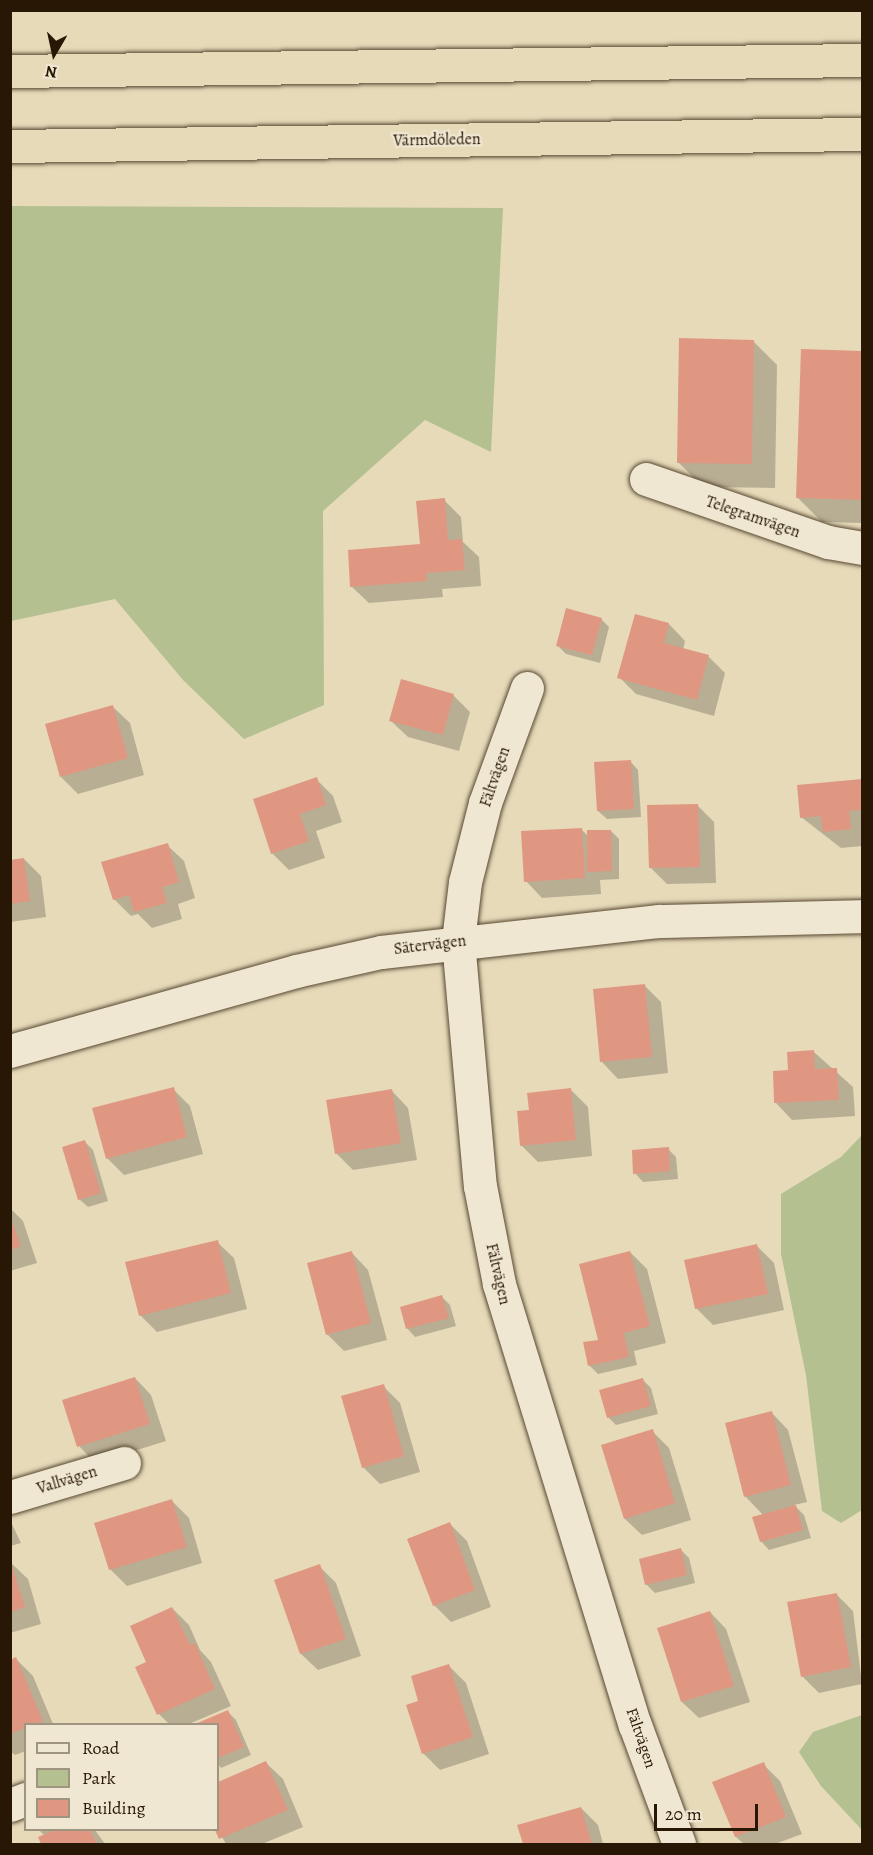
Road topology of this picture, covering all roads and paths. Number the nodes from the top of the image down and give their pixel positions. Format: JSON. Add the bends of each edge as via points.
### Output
{"nodes":[{"id":1,"x":862,"y":60,"type":"edge"},
{"id":2,"x":10,"y":71,"type":"edge"},
{"id":3,"x":862,"y":134,"type":"edge"},
{"id":4,"x":10,"y":146,"type":"edge"},
{"id":5,"x":646,"y":479,"type":"dead end"},
{"id":6,"x":862,"y":548,"type":"edge"},
{"id":7,"x":527,"y":687,"type":"dead end"},
{"id":8,"x":862,"y":916,"type":"edge"},
{"id":9,"x":458,"y":941,"type":"junction"},
{"id":10,"x":10,"y":1051,"type":"edge"},
{"id":11,"x":124,"y":1463,"type":"dead end"},
{"id":12,"x":10,"y":1497,"type":"edge"},
{"id":13,"x":680,"y":1845,"type":"edge"}],
"edges":[{"from":1,"to":2,"type":"highway"},
{"from":3,"to":4,"type":"highway","name":"Värmdöleden"},
{"from":5,"to":6,"type":"street","name":"Telegramvägen","via":[[828,542]]},
{"from":7,"to":9,"type":"street","name":"Fältvägen","via":[[485,803],[465,882]]},
{"from":8,"to":9,"type":"street","name":"Sätervägen","via":[[660,921]]},
{"from":9,"to":10,"type":"street","name":"Sätervägen","via":[[381,952],[296,971]]},
{"from":9,"to":13,"type":"street","name":"Fältvägen","via":[[480,1186],[499,1284],[635,1725]]},
{"from":11,"to":12,"type":"street","name":"Vallvägen"}]}
